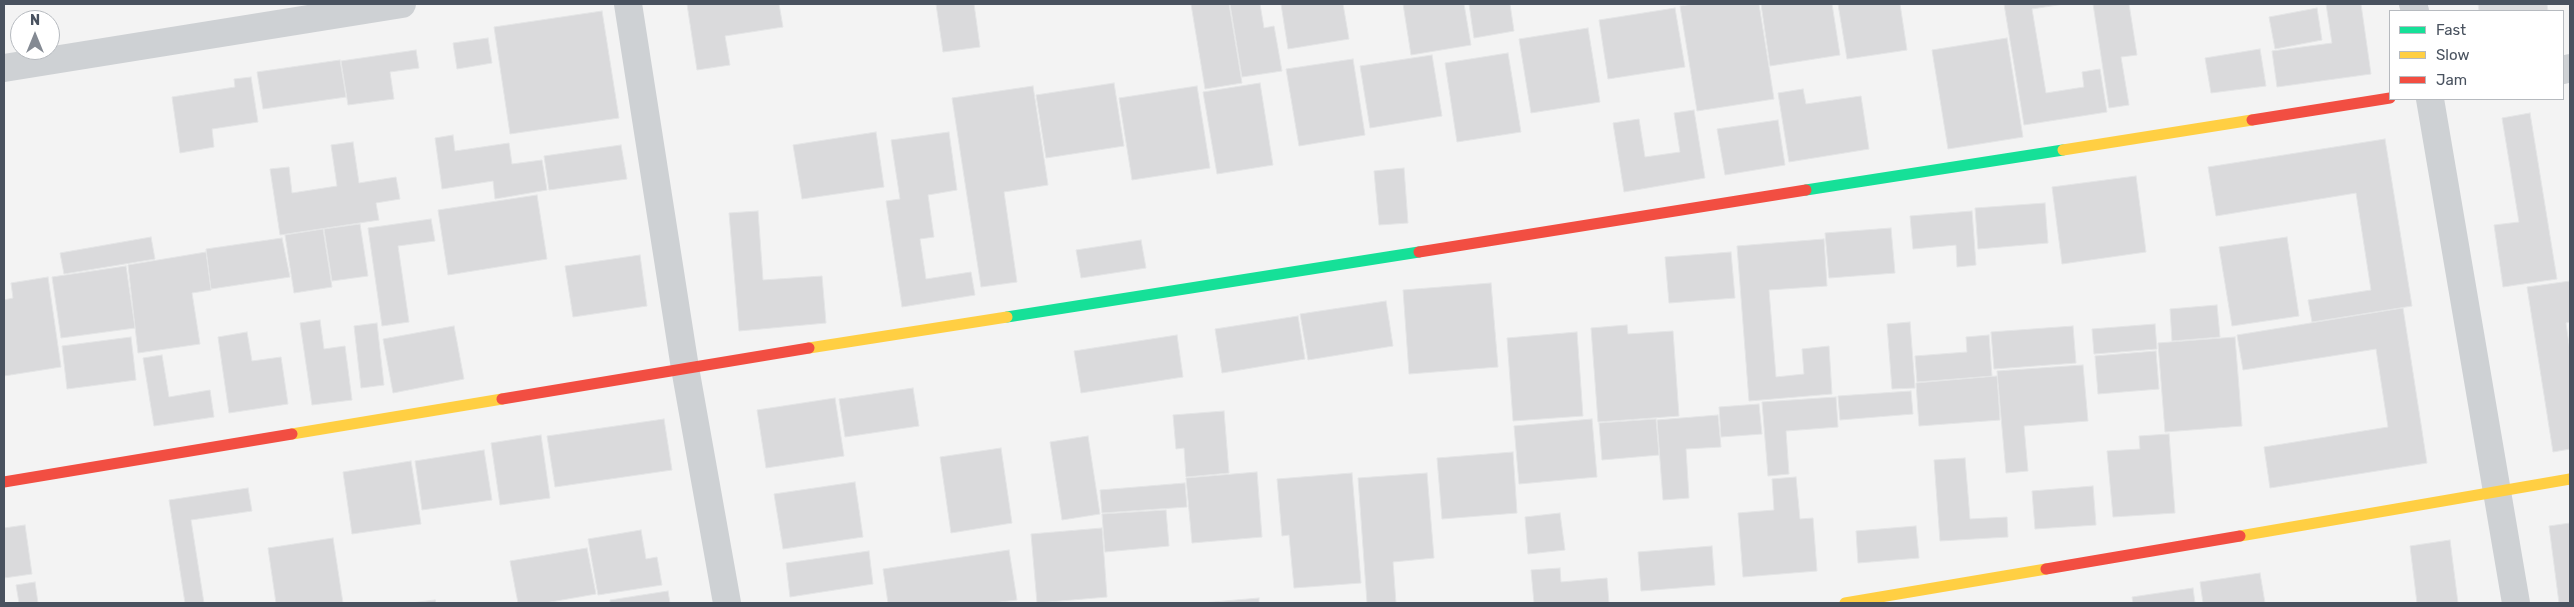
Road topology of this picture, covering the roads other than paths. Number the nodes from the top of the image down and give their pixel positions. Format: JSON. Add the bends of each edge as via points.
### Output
{"nodes":[{"id":1,"x":402,"y":4,"type":"edge"},
{"id":2,"x":628,"y":4,"type":"edge"},
{"id":3,"x":4,"y":68,"type":"edge"},
{"id":4,"x":2389,"y":98,"type":"edge"},
{"id":5,"x":2430,"y":100,"type":"edge"},
{"id":6,"x":685,"y":368,"type":"junction"},
{"id":7,"x":2570,"y":479,"type":"edge"},
{"id":8,"x":4,"y":482,"type":"edge"},
{"id":9,"x":2497,"y":490,"type":"junction"},
{"id":10,"x":727,"y":603,"type":"edge"},
{"id":11,"x":1845,"y":603,"type":"edge"},
{"id":12,"x":2516,"y":603,"type":"edge"}],
"edges":[{"from":1,"to":3,"type":"street"},
{"from":2,"to":6,"type":"street"},
{"from":4,"to":6,"type":"street"},
{"from":5,"to":9,"type":"street"},
{"from":6,"to":8,"type":"street"},
{"from":6,"to":10,"type":"street"},
{"from":7,"to":9,"type":"street"},
{"from":9,"to":11,"type":"street"},
{"from":9,"to":12,"type":"street"}]}
